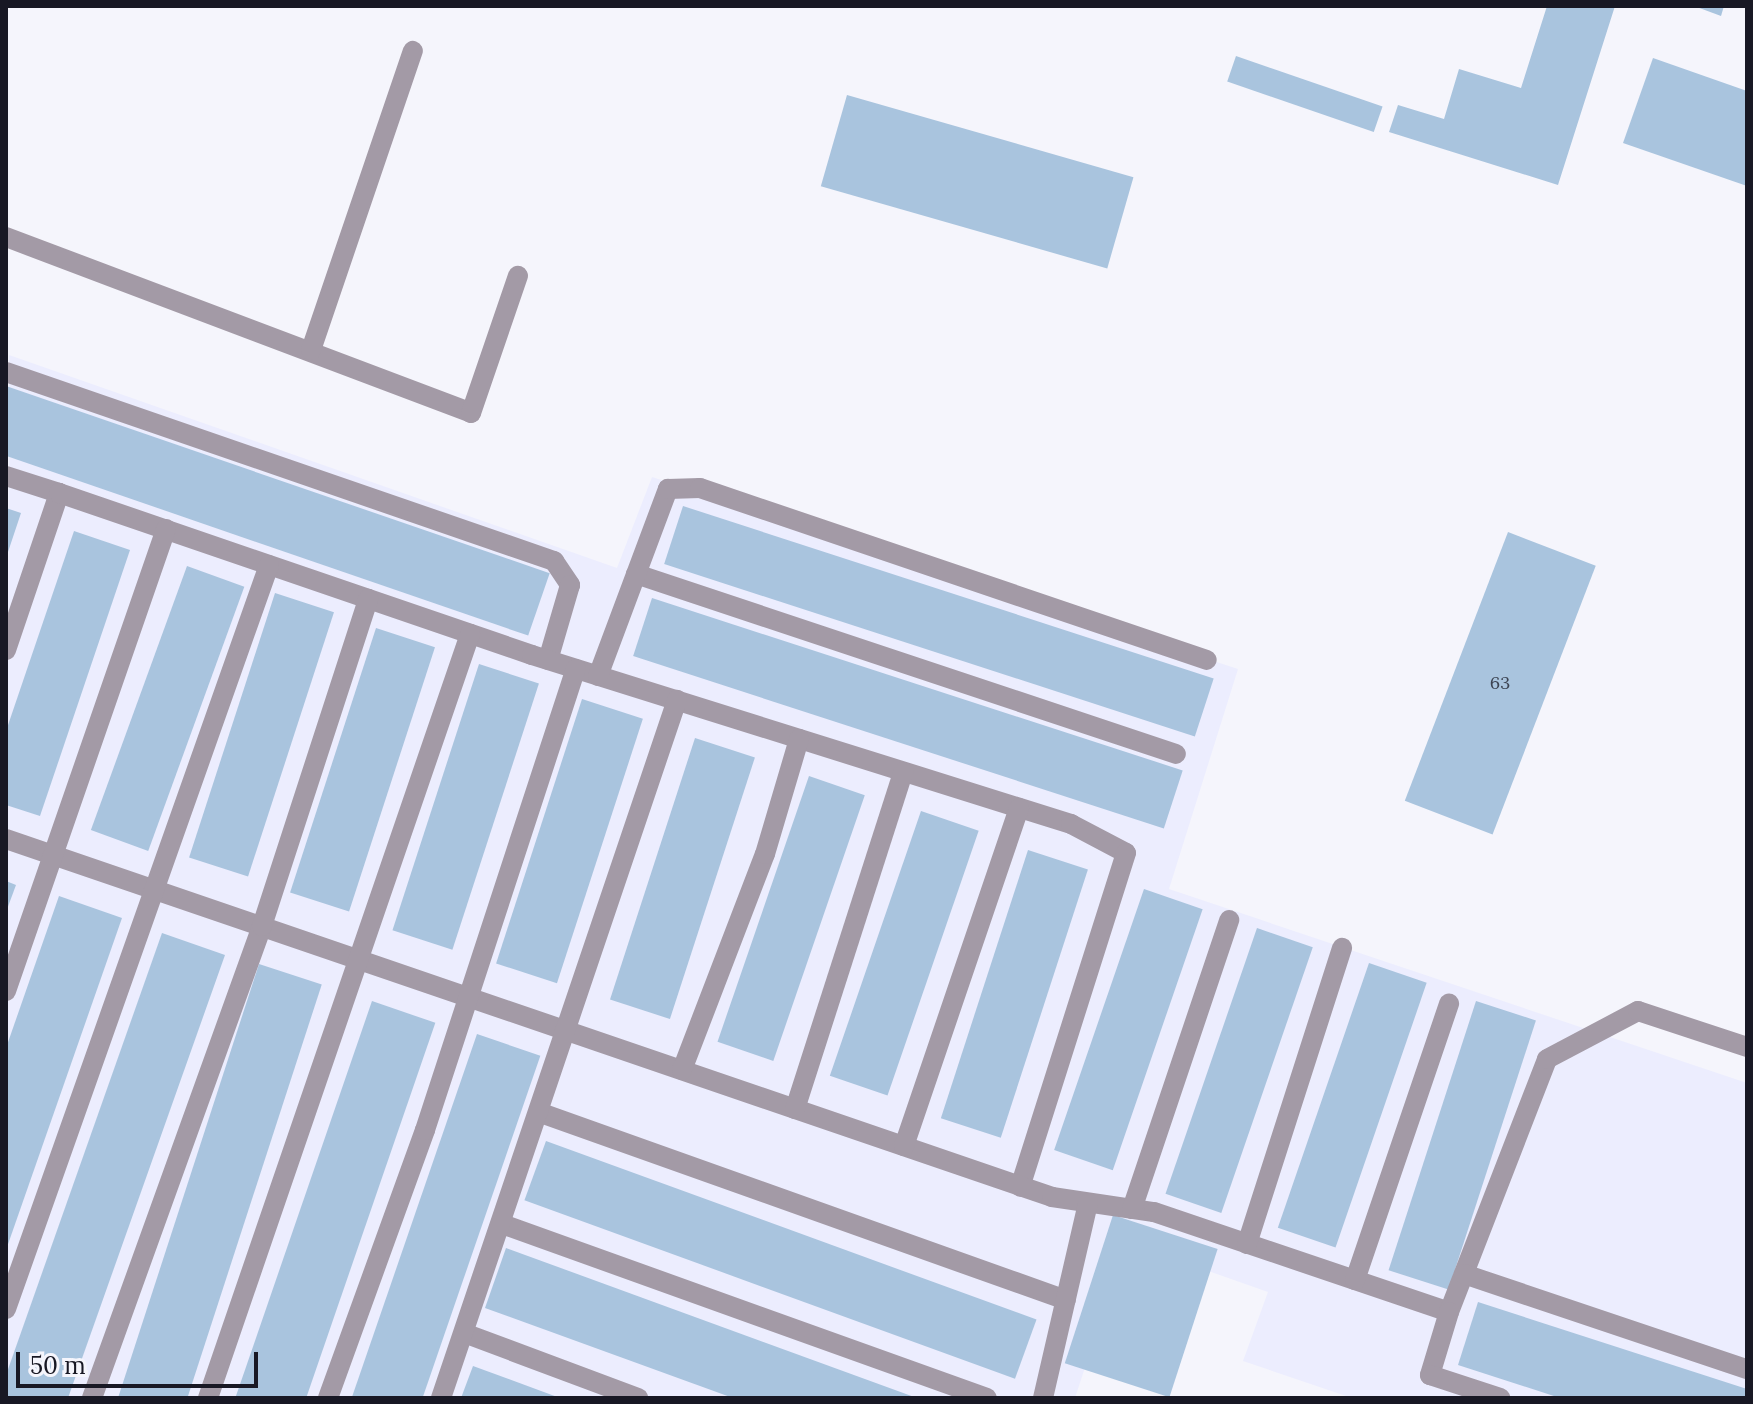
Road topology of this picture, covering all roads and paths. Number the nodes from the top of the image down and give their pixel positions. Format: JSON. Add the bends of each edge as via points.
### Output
{"nodes":[{"id":1,"x":413,"y":51,"type":"dead end"},
{"id":2,"x":6,"y":237,"type":"edge"},
{"id":3,"x":518,"y":276,"type":"dead end"},
{"id":4,"x":311,"y":350,"type":"junction"},
{"id":5,"x":6,"y":372,"type":"edge"},
{"id":6,"x":6,"y":476,"type":"edge"},
{"id":7,"x":59,"y":493,"type":"junction"},
{"id":8,"x":166,"y":529,"type":"junction"},
{"id":9,"x":269,"y":565,"type":"junction"},
{"id":10,"x":636,"y":574,"type":"junction"},
{"id":11,"x":368,"y":599,"type":"junction"},
{"id":12,"x":470,"y":634,"type":"junction"},
{"id":13,"x":6,"y":650,"type":"edge"},
{"id":14,"x":548,"y":660,"type":"junction"},
{"id":15,"x":1207,"y":660,"type":"dead end"},
{"id":16,"x":576,"y":669,"type":"junction"},
{"id":17,"x":598,"y":676,"type":"junction"},
{"id":18,"x":677,"y":700,"type":"junction"},
{"id":19,"x":799,"y":739,"type":"junction"},
{"id":20,"x":1176,"y":754,"type":"dead end"},
{"id":21,"x":903,"y":772,"type":"junction"},
{"id":22,"x":1019,"y":808,"type":"junction"},
{"id":23,"x":6,"y":839,"type":"edge"},
{"id":24,"x":54,"y":855,"type":"junction"},
{"id":25,"x":153,"y":889,"type":"junction"},
{"id":26,"x":1229,"y":920,"type":"dead end"},
{"id":27,"x":262,"y":926,"type":"junction"},
{"id":28,"x":1342,"y":948,"type":"dead end"},
{"id":29,"x":361,"y":961,"type":"junction"},
{"id":30,"x":6,"y":991,"type":"edge"},
{"id":31,"x":467,"y":997,"type":"junction"},
{"id":32,"x":1449,"y":1004,"type":"dead end"},
{"id":33,"x":569,"y":1032,"type":"junction"},
{"id":34,"x":1747,"y":1047,"type":"edge"},
{"id":35,"x":682,"y":1070,"type":"junction"},
{"id":36,"x":795,"y":1109,"type":"junction"},
{"id":37,"x":541,"y":1113,"type":"junction"},
{"id":38,"x":904,"y":1146,"type":"junction"},
{"id":39,"x":1020,"y":1187,"type":"junction"},
{"id":40,"x":1088,"y":1203,"type":"junction"},
{"id":41,"x":1132,"y":1209,"type":"junction"},
{"id":42,"x":502,"y":1224,"type":"junction"},
{"id":43,"x":1247,"y":1244,"type":"junction"},
{"id":44,"x":1464,"y":1274,"type":"junction"},
{"id":45,"x":1355,"y":1280,"type":"junction"},
{"id":46,"x":1066,"y":1300,"type":"junction"},
{"id":47,"x":6,"y":1309,"type":"edge"},
{"id":48,"x":1449,"y":1312,"type":"junction"},
{"id":49,"x":464,"y":1333,"type":"junction"},
{"id":50,"x":1747,"y":1369,"type":"edge"},
{"id":51,"x":92,"y":1398,"type":"edge"},
{"id":52,"x":208,"y":1398,"type":"edge"},
{"id":53,"x":328,"y":1398,"type":"edge"},
{"id":54,"x":441,"y":1398,"type":"edge"},
{"id":55,"x":638,"y":1398,"type":"edge"},
{"id":56,"x":987,"y":1398,"type":"edge"},
{"id":57,"x":1043,"y":1398,"type":"edge"},
{"id":58,"x":1500,"y":1398,"type":"edge"}],
"edges":[{"from":1,"to":4,"type":"lane"},
{"from":2,"to":4,"type":"lane"},
{"from":3,"to":4,"type":"lane","via":[[471,413]]},
{"from":5,"to":14,"type":"lane","via":[[554,561],[570,585]]},
{"from":6,"to":7,"type":"lane"},
{"from":7,"to":8,"type":"lane"},
{"from":7,"to":13,"type":"lane"},
{"from":8,"to":9,"type":"lane"},
{"from":8,"to":24,"type":"lane"},
{"from":9,"to":11,"type":"lane"},
{"from":9,"to":25,"type":"lane"},
{"from":10,"to":15,"type":"lane","via":[[668,489],[700,488]]},
{"from":10,"to":17,"type":"lane"},
{"from":10,"to":20,"type":"lane"},
{"from":11,"to":12,"type":"lane"},
{"from":11,"to":27,"type":"lane"},
{"from":12,"to":14,"type":"lane"},
{"from":12,"to":29,"type":"lane"},
{"from":14,"to":16,"type":"lane"},
{"from":16,"to":17,"type":"lane"},
{"from":16,"to":31,"type":"lane"},
{"from":17,"to":18,"type":"lane"},
{"from":18,"to":19,"type":"lane"},
{"from":18,"to":33,"type":"lane"},
{"from":19,"to":21,"type":"lane"},
{"from":19,"to":35,"type":"lane","via":[[765,854]]},
{"from":21,"to":22,"type":"lane"},
{"from":21,"to":36,"type":"lane"},
{"from":22,"to":38,"type":"lane"},
{"from":22,"to":39,"type":"lane","via":[[1126,853]]},
{"from":23,"to":24,"type":"lane"},
{"from":24,"to":25,"type":"lane"},
{"from":24,"to":30,"type":"lane"},
{"from":25,"to":27,"type":"lane"},
{"from":25,"to":47,"type":"lane"},
{"from":26,"to":41,"type":"lane"},
{"from":27,"to":29,"type":"lane"},
{"from":27,"to":51,"type":"lane"},
{"from":28,"to":43,"type":"lane"},
{"from":29,"to":31,"type":"lane"},
{"from":29,"to":52,"type":"lane"},
{"from":31,"to":33,"type":"lane"},
{"from":31,"to":53,"type":"lane"},
{"from":32,"to":45,"type":"lane"},
{"from":33,"to":35,"type":"lane"},
{"from":33,"to":37,"type":"lane"},
{"from":34,"to":44,"type":"lane","via":[[1638,1011],[1547,1059]]},
{"from":35,"to":36,"type":"lane"},
{"from":36,"to":38,"type":"lane"},
{"from":37,"to":42,"type":"lane"},
{"from":37,"to":46,"type":"lane"},
{"from":38,"to":39,"type":"lane"},
{"from":39,"to":40,"type":"lane"},
{"from":40,"to":41,"type":"lane"},
{"from":40,"to":46,"type":"lane"},
{"from":41,"to":43,"type":"lane"},
{"from":42,"to":49,"type":"lane"},
{"from":42,"to":56,"type":"lane"},
{"from":43,"to":45,"type":"lane"},
{"from":44,"to":48,"type":"lane"},
{"from":44,"to":50,"type":"lane"},
{"from":45,"to":48,"type":"lane"},
{"from":46,"to":57,"type":"lane"},
{"from":48,"to":58,"type":"lane","via":[[1430,1375]]},
{"from":49,"to":54,"type":"lane"},
{"from":49,"to":55,"type":"lane"}]}
